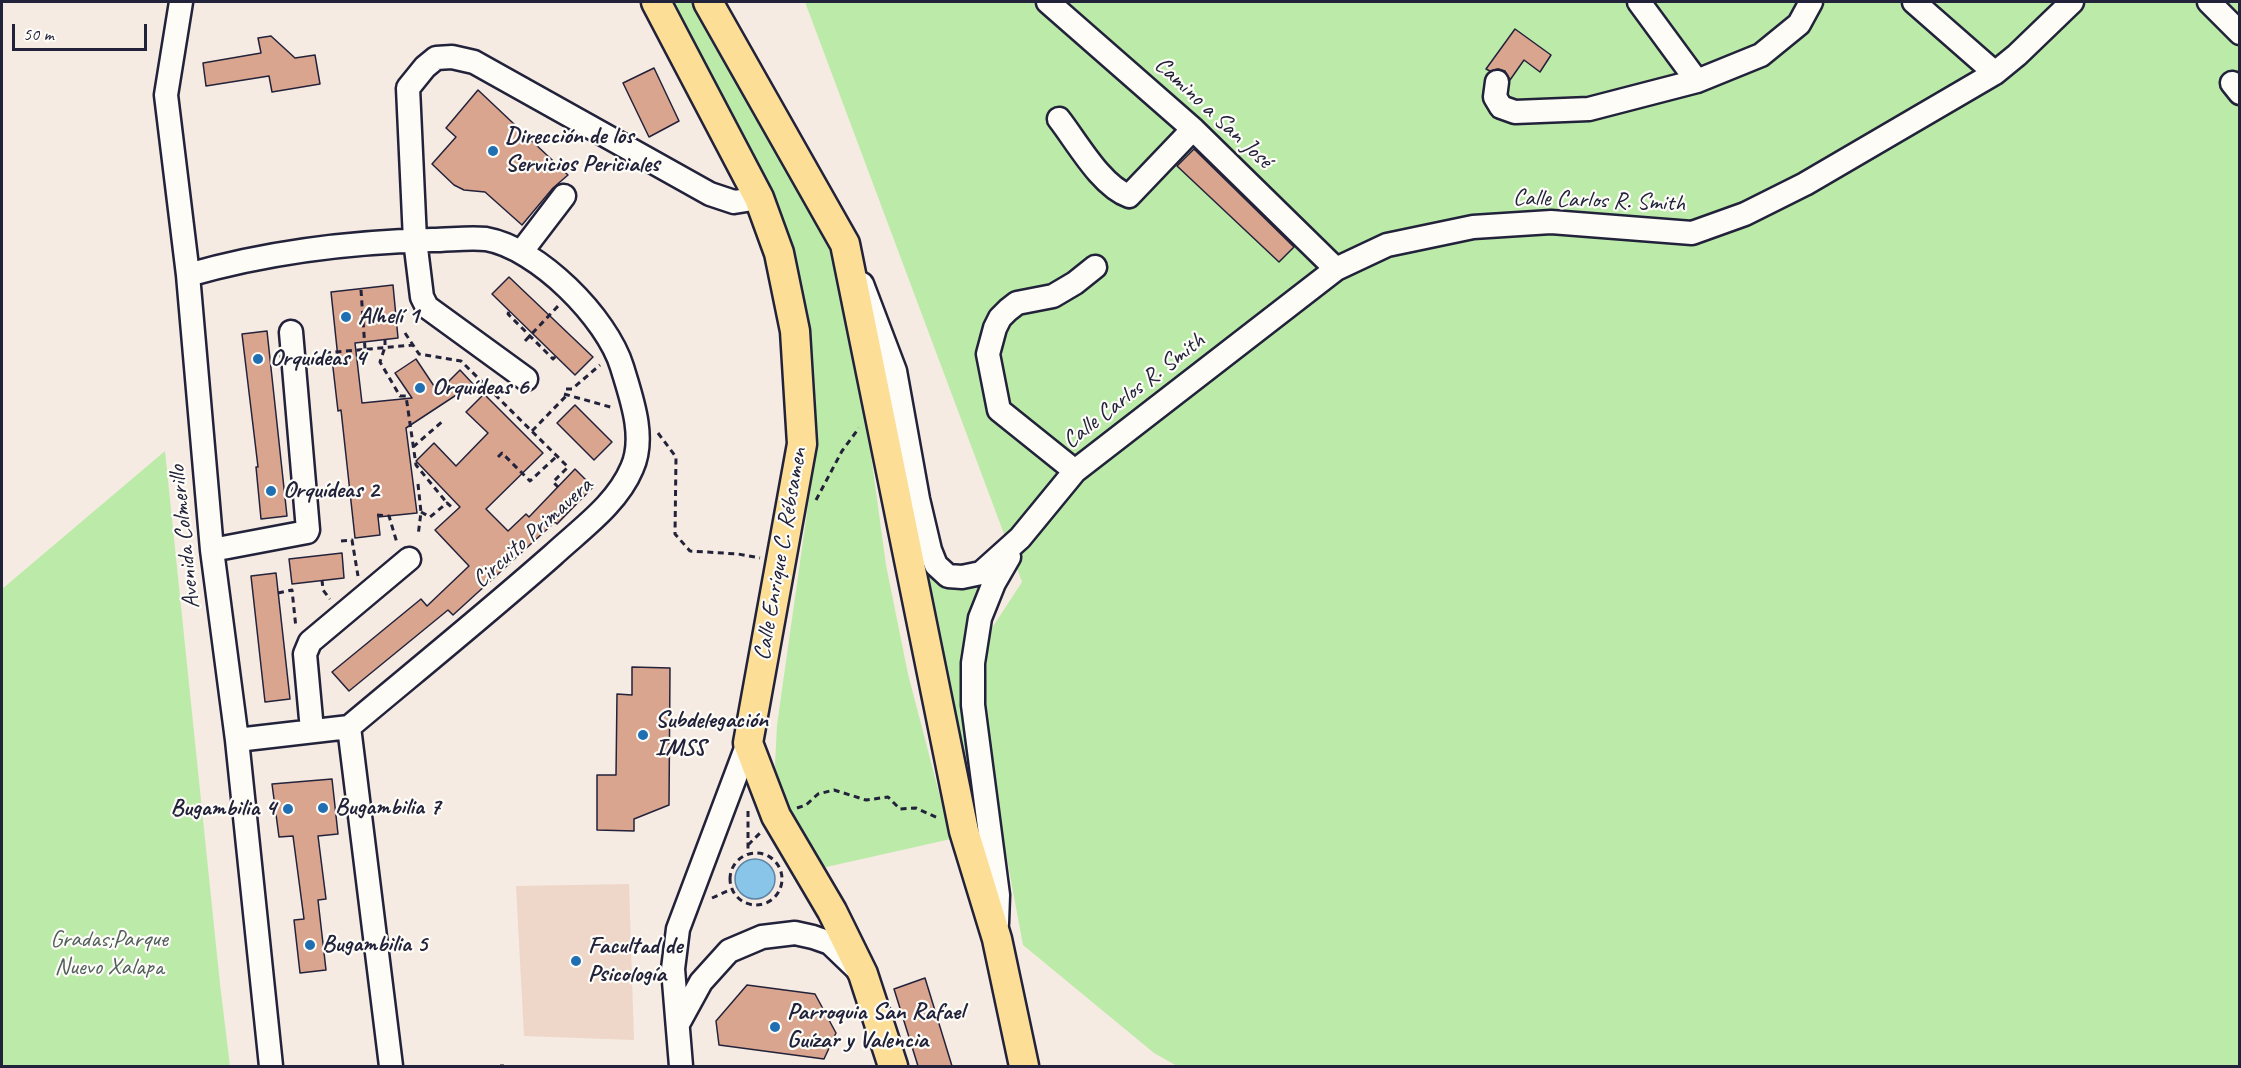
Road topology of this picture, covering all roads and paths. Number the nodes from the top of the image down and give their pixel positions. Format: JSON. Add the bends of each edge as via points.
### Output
{"nodes":[{"id":1,"x":181,"y":2,"type":"edge"},
{"id":2,"x":656,"y":2,"type":"edge"},
{"id":3,"x":708,"y":2,"type":"edge"},
{"id":4,"x":1048,"y":2,"type":"edge"},
{"id":5,"x":1639,"y":2,"type":"edge"},
{"id":6,"x":1811,"y":2,"type":"edge"},
{"id":7,"x":1914,"y":2,"type":"edge"},
{"id":8,"x":2072,"y":2,"type":"edge"},
{"id":9,"x":2209,"y":2,"type":"edge"},
{"id":10,"x":2240,"y":33,"type":"edge"},
{"id":11,"x":1995,"y":73,"type":"junction"},
{"id":12,"x":1697,"y":81,"type":"junction"},
{"id":13,"x":1497,"y":82,"type":"dead end"},
{"id":14,"x":1059,"y":118,"type":"dead end"},
{"id":15,"x":1193,"y":129,"type":"junction"},
{"id":16,"x":564,"y":196,"type":"dead end"},
{"id":17,"x":759,"y":198,"type":"junction"},
{"id":18,"x":415,"y":240,"type":"junction"},
{"id":19,"x":845,"y":244,"type":"junction"},
{"id":20,"x":522,"y":251,"type":"junction"},
{"id":21,"x":1095,"y":267,"type":"dead end"},
{"id":22,"x":1336,"y":269,"type":"junction"},
{"id":23,"x":188,"y":275,"type":"junction"},
{"id":24,"x":361,"y":290,"type":"dead end"},
{"id":25,"x":509,"y":312,"type":"dead end"},
{"id":26,"x":547,"y":318,"type":"dead end"},
{"id":27,"x":291,"y":332,"type":"dead end"},
{"id":28,"x":405,"y":333,"type":"dead end"},
{"id":29,"x":530,"y":335,"type":"junction"},
{"id":30,"x":385,"y":339,"type":"dead end"},
{"id":31,"x":525,"y":341,"type":"dead end"},
{"id":32,"x":414,"y":345,"type":"junction"},
{"id":33,"x":386,"y":347,"type":"junction"},
{"id":34,"x":365,"y":349,"type":"junction"},
{"id":35,"x":616,"y":350,"type":"junction"},
{"id":36,"x":325,"y":353,"type":"dead end"},
{"id":37,"x":556,"y":356,"type":"dead end"},
{"id":38,"x":526,"y":379,"type":"dead end"},
{"id":39,"x":566,"y":389,"type":"dead end"},
{"id":40,"x":634,"y":413,"type":"junction"},
{"id":41,"x":444,"y":420,"type":"dead end"},
{"id":42,"x":859,"y":427,"type":"dead end"},
{"id":43,"x":532,"y":431,"type":"junction"},
{"id":44,"x":413,"y":447,"type":"junction"},
{"id":45,"x":557,"y":456,"type":"junction"},
{"id":46,"x":498,"y":457,"type":"dead end"},
{"id":47,"x":1075,"y":471,"type":"junction"},
{"id":48,"x":418,"y":484,"type":"dead end"},
{"id":49,"x":558,"y":487,"type":"dead end"},
{"id":50,"x":447,"y":503,"type":"junction"},
{"id":51,"x":814,"y":503,"type":"dead end"},
{"id":52,"x":454,"y":509,"type":"dead end"},
{"id":53,"x":422,"y":512,"type":"junction"},
{"id":54,"x":378,"y":515,"type":"dead end"},
{"id":55,"x":418,"y":536,"type":"dead end"},
{"id":56,"x":1020,"y":538,"type":"junction"},
{"id":57,"x":341,"y":541,"type":"dead end"},
{"id":58,"x":212,"y":550,"type":"junction"},
{"id":59,"x":409,"y":559,"type":"joint"},
{"id":60,"x":780,"y":561,"type":"junction"},
{"id":61,"x":370,"y":591,"type":"junction"},
{"id":62,"x":278,"y":593,"type":"dead end"},
{"id":63,"x":310,"y":642,"type":"junction"},
{"id":64,"x":349,"y":727,"type":"junction"},
{"id":65,"x":312,"y":730,"type":"junction"},
{"id":66,"x":237,"y":740,"type":"junction"},
{"id":67,"x":748,"y":743,"type":"junction"},
{"id":68,"x":776,"y":816,"type":"junction"},
{"id":69,"x":964,"y":831,"type":"junction"},
{"id":70,"x":737,"y":898,"type":"joint"},
{"id":71,"x":997,"y":939,"type":"junction"},
{"id":72,"x":863,"y":974,"type":"junction"},
{"id":73,"x":678,"y":1024,"type":"junction"},
{"id":74,"x":271,"y":1066,"type":"edge"},
{"id":75,"x":391,"y":1066,"type":"edge"},
{"id":76,"x":681,"y":1066,"type":"edge"},
{"id":77,"x":893,"y":1066,"type":"edge"},
{"id":78,"x":1024,"y":1066,"type":"edge"}],
"edges":[{"from":1,"to":23,"type":"street","name":"Avenida Colmerillo","via":[[166,95]]},
{"from":2,"to":17,"type":"main road","name":"Calle Enrique C. Rébsamen"},
{"from":3,"to":19,"type":"main road"},
{"from":4,"to":15,"type":"street","name":"Camino a San José"},
{"from":5,"to":12,"type":"street"},
{"from":6,"to":12,"type":"street","via":[[1799,24],[1761,55]]},
{"from":7,"to":11,"type":"street"},
{"from":8,"to":11,"type":"street","name":"Calle Carlos R. Smith"},
{"from":9,"to":10,"type":"street"},
{"from":11,"to":22,"type":"street","name":"Calle Carlos R. Smith","via":[[1805,184],[1692,233],[1551,222],[1473,227],[1387,245]]},
{"from":12,"to":13,"type":"street","via":[[1589,109],[1515,112],[1501,107],[1495,97]]},
{"from":14,"to":15,"type":"street","via":[[1095,167],[1118,192],[1129,196]]},
{"from":15,"to":22,"type":"street","name":"Camino a San José"},
{"from":16,"to":20,"type":"street"},
{"from":17,"to":18,"type":"street","via":[[734,202],[710,194],[474,62],[436,58],[408,88]]},
{"from":17,"to":60,"type":"main road","name":"Calle Enrique C. Rébsamen","via":[[778,252],[795,331],[802,444]]},
{"from":18,"to":20,"type":"street","name":"Circuito Primavera","via":[[486,239]]},
{"from":18,"to":23,"type":"street","name":"Circuito Primavera","via":[[315,247]]},
{"from":18,"to":38,"type":"street","via":[[422,297],[427,307]]},
{"from":19,"to":56,"type":"street","name":"Calle Carlos R. Smith","via":[[895,371],[918,499],[936,565],[948,576],[981,573]]},
{"from":19,"to":69,"type":"main road"},
{"from":20,"to":35,"type":"street","name":"Circuito Primavera","via":[[590,311]]},
{"from":21,"to":47,"type":"street","via":[[1053,296],[1017,303],[1008,310],[995,328],[988,354],[999,410]]},
{"from":22,"to":47,"type":"street","name":"Calle Carlos R. Smith"},
{"from":23,"to":58,"type":"street","name":"Avenida Colmerillo"},
{"from":24,"to":34,"type":"path"},
{"from":25,"to":29,"type":"path"},
{"from":26,"to":29,"type":"path"},
{"from":27,"to":58,"type":"street","via":[[308,530]]},
{"from":28,"to":32,"type":"path"},
{"from":29,"to":31,"type":"path"},
{"from":29,"to":37,"type":"path","via":[[553,359]]},
{"from":30,"to":33,"type":"path"},
{"from":32,"to":33,"type":"path"},
{"from":32,"to":43,"type":"path","via":[[419,354],[461,361]]},
{"from":33,"to":34,"type":"path"},
{"from":33,"to":44,"type":"path","via":[[380,362],[400,396],[406,396]]},
{"from":34,"to":36,"type":"path"},
{"from":35,"to":39,"type":"path","via":[[572,389]]},
{"from":35,"to":40,"type":"street","name":"Circuito Primavera"},
{"from":40,"to":43,"type":"path","via":[[566,394]]},
{"from":40,"to":60,"type":"path","via":[[651,424],[676,456],[675,534],[690,551]]},
{"from":40,"to":64,"type":"street","name":"Circuito Primavera","via":[[638,437],[633,466],[617,494],[534,572]]},
{"from":41,"to":44,"type":"path"},
{"from":42,"to":51,"type":"path"},
{"from":43,"to":45,"type":"path"},
{"from":44,"to":50,"type":"path","via":[[416,465]]},
{"from":45,"to":46,"type":"path","via":[[530,481],[502,453]]},
{"from":45,"to":49,"type":"path","via":[[568,467],[553,482]]},
{"from":47,"to":56,"type":"street","name":"Calle Carlos R. Smith"},
{"from":48,"to":53,"type":"path"},
{"from":50,"to":52,"type":"path"},
{"from":50,"to":53,"type":"path","via":[[430,517]]},
{"from":53,"to":55,"type":"path"},
{"from":54,"to":59,"type":"path","via":[[389,516],[397,542]]},
{"from":56,"to":71,"type":"street","name":"Calle Carlos R. Smith","via":[[994,583],[980,618],[973,663],[973,705],[998,896]]},
{"from":57,"to":61,"type":"path","via":[[352,540],[357,576]]},
{"from":58,"to":66,"type":"street","name":"Avenida Colmerillo"},
{"from":59,"to":61,"type":"street"},
{"from":60,"to":67,"type":"main road","name":"Calle Enrique C. Rébsamen"},
{"from":61,"to":63,"type":"street"},
{"from":62,"to":63,"type":"path","via":[[292,590],[297,630]]},
{"from":63,"to":65,"type":"street","via":[[304,654]]},
{"from":64,"to":65,"type":"street"},
{"from":64,"to":75,"type":"street"},
{"from":65,"to":66,"type":"street"},
{"from":66,"to":74,"type":"street","name":"Avenida Colmerillo"},
{"from":67,"to":68,"type":"main road"},
{"from":67,"to":73,"type":"street","via":[[678,929],[673,969]]},
{"from":68,"to":69,"type":"path","via":[[834,790],[866,800],[888,797],[900,808],[916,808]]},
{"from":68,"to":72,"type":"main road","via":[[832,911]]},
{"from":69,"to":71,"type":"main road"},
{"from":70,"to":70,"type":"path","via":[[762,905],[777,895],[782,878],[774,860],[757,853],[735,863],[730,880]]},
{"from":71,"to":78,"type":"main road"},
{"from":72,"to":73,"type":"street","via":[[830,943],[795,933],[762,938],[729,951],[701,982]]},
{"from":72,"to":77,"type":"main road","via":[[878,1008]]},
{"from":73,"to":76,"type":"street"}]}
